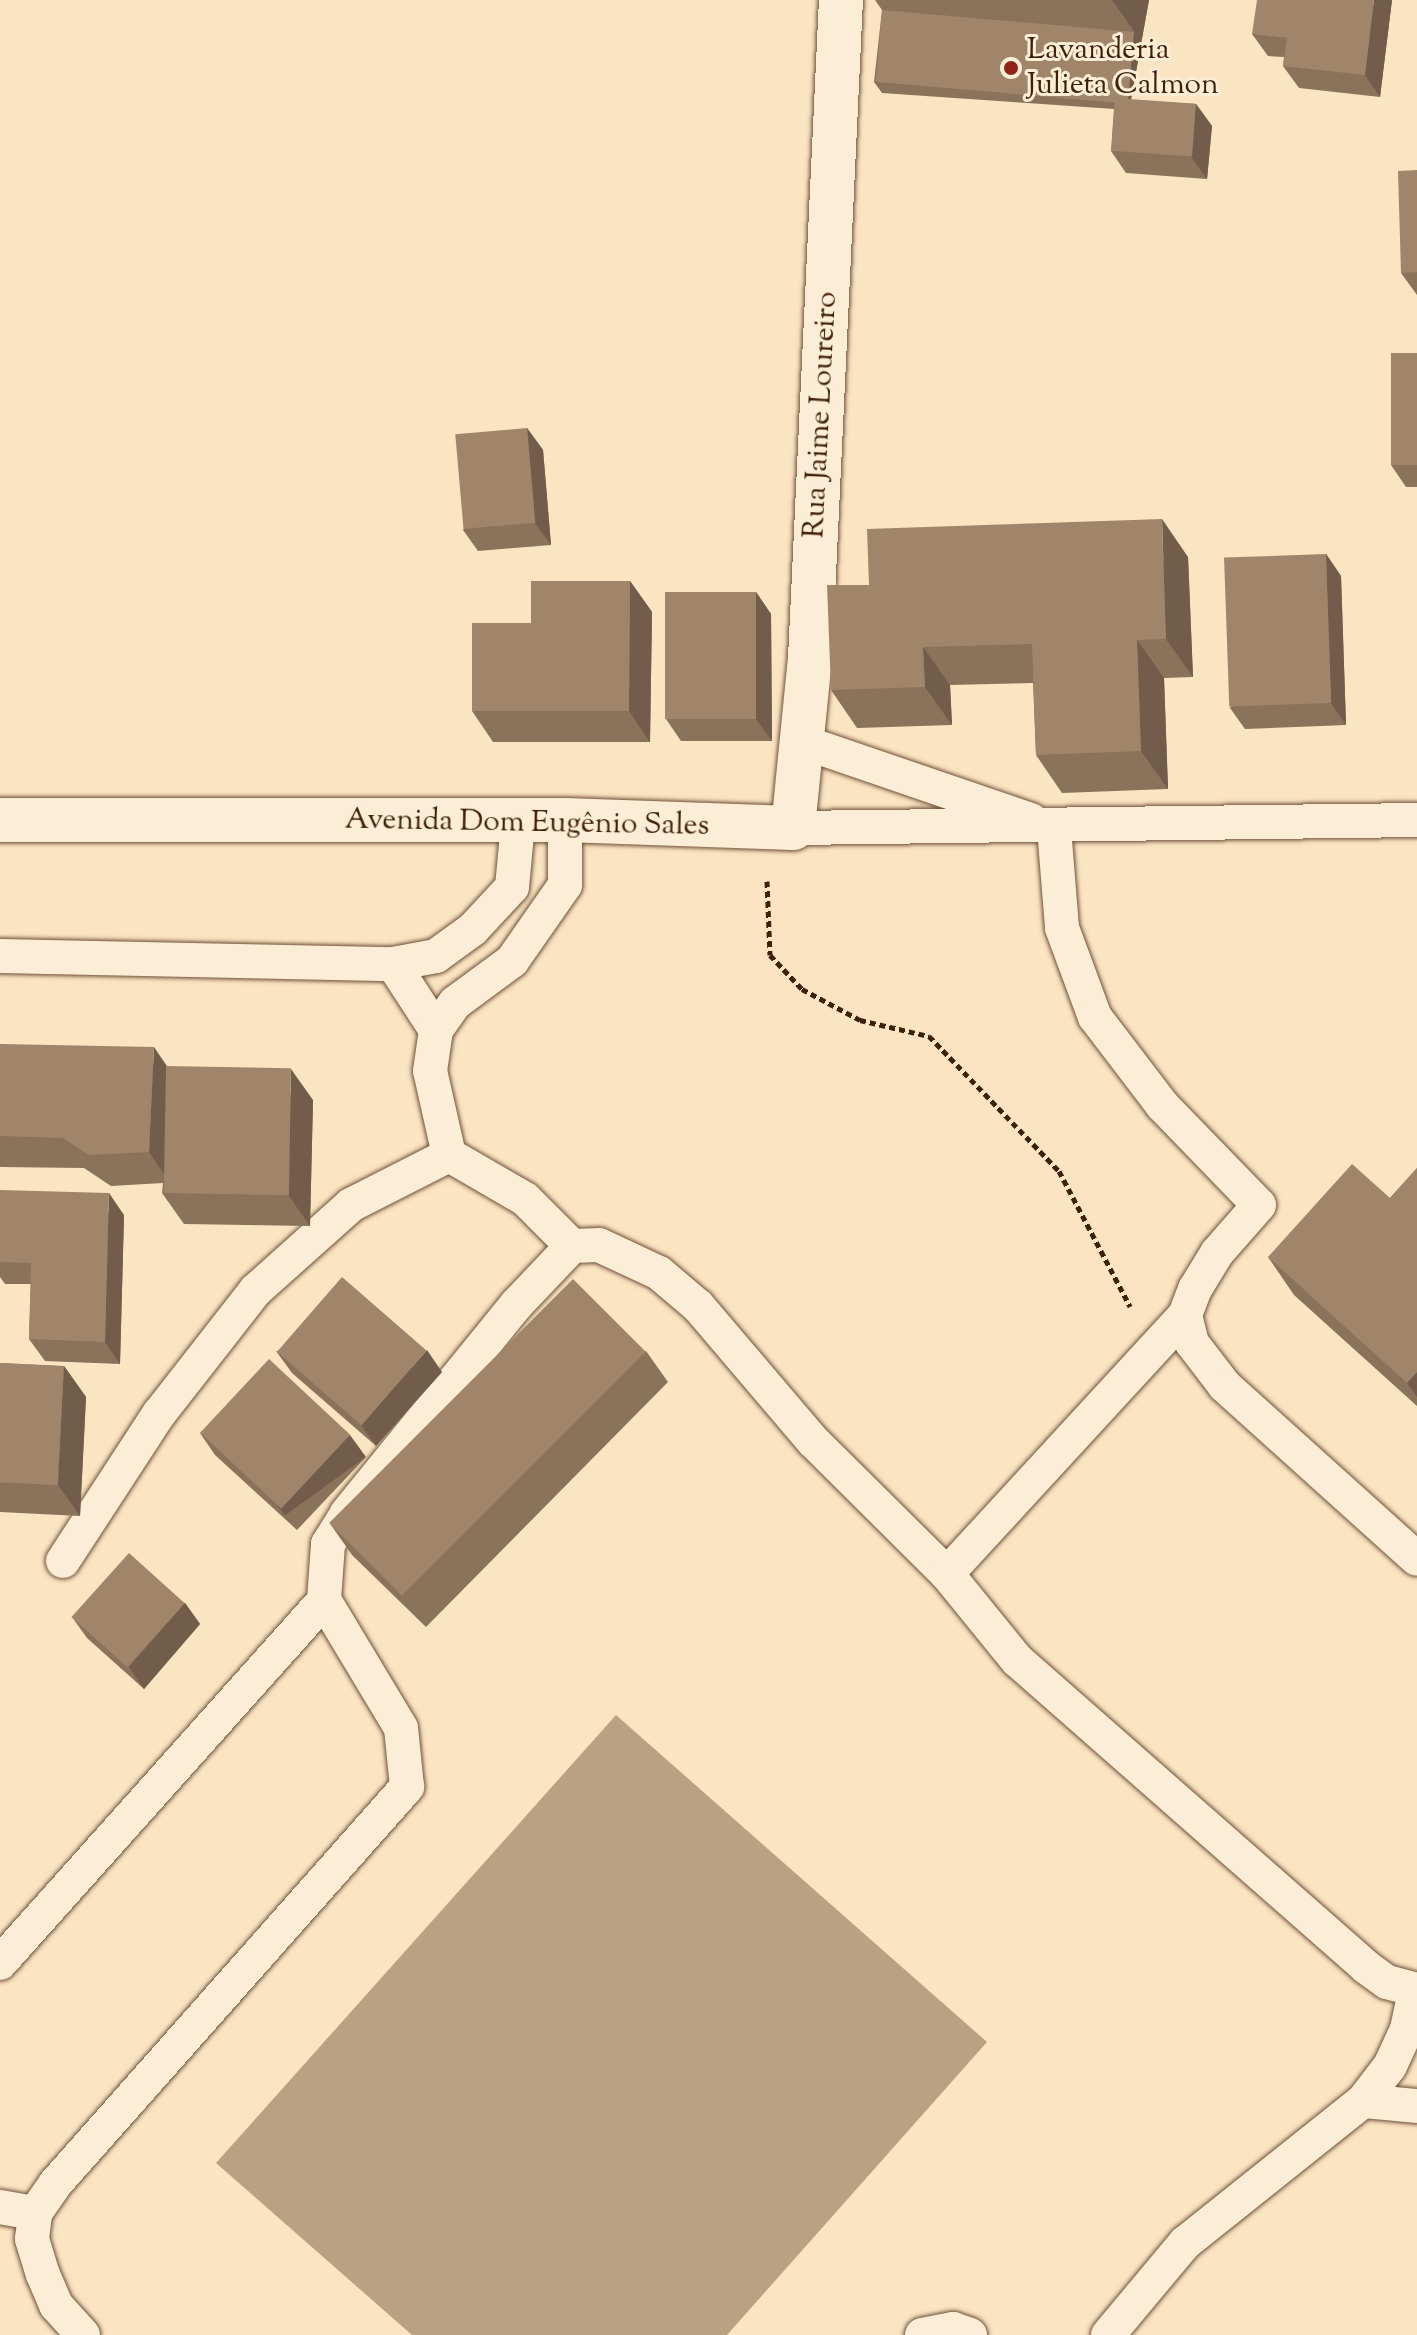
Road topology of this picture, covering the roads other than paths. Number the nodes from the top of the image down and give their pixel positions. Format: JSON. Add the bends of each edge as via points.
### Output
{"nodes":[{"id":1,"x":841,"y":0,"type":"edge"},
{"id":2,"x":803,"y":742,"type":"junction"},
{"id":3,"x":0,"y":820,"type":"edge"},
{"id":4,"x":565,"y":820,"type":"junction"},
{"id":5,"x":1417,"y":820,"type":"edge"},
{"id":6,"x":518,"y":823,"type":"junction"},
{"id":7,"x":780,"y":828,"type":"junction"},
{"id":8,"x":1054,"y":828,"type":"junction"},
{"id":9,"x":0,"y":956,"type":"edge"},
{"id":10,"x":393,"y":964,"type":"junction"},
{"id":11,"x":436,"y":1030,"type":"junction"},
{"id":12,"x":449,"y":1155,"type":"junction"},
{"id":13,"x":572,"y":1246,"type":"junction"},
{"id":14,"x":1185,"y":1315,"type":"junction"},
{"id":15,"x":1417,"y":1559,"type":"edge"},
{"id":16,"x":63,"y":1561,"type":"dead end"},
{"id":17,"x":947,"y":1574,"type":"junction"},
{"id":18,"x":324,"y":1600,"type":"junction"},
{"id":19,"x":0,"y":1963,"type":"edge"},
{"id":20,"x":1416,"y":1990,"type":"edge"},
{"id":21,"x":1363,"y":2101,"type":"junction"},
{"id":22,"x":1417,"y":2106,"type":"edge"},
{"id":23,"x":0,"y":2207,"type":"edge"},
{"id":24,"x":35,"y":2213,"type":"junction"},
{"id":25,"x":83,"y":2335,"type":"edge"},
{"id":26,"x":922,"y":2335,"type":"edge"},
{"id":27,"x":970,"y":2335,"type":"edge"},
{"id":28,"x":1108,"y":2335,"type":"edge"}],
"edges":[{"from":1,"to":2,"type":"street","name":"Rua Jaime Loureiro"},
{"from":2,"to":7,"type":"street","name":"Rua Jaime Loureiro"},
{"from":2,"to":8,"type":"lane","name":"Avenida Dom Eugênio Sales"},
{"from":3,"to":6,"type":"street","name":"Avenida Dom Eugênio Sales"},
{"from":4,"to":6,"type":"street","name":"Avenida Dom Eugênio Sales"},
{"from":4,"to":7,"type":"street","name":"Avenida Dom Eugênio Sales"},
{"from":4,"to":11,"type":"lane","via":[[565,885],[512,961],[455,1003]]},
{"from":5,"to":8,"type":"lane","name":"Avenida Dom Eugênio Sales"},
{"from":6,"to":10,"type":"lane","via":[[512,887],[473,929],[436,956]]},
{"from":7,"to":8,"type":"lane","name":"Avenida Dom Eugênio Sales"},
{"from":8,"to":14,"type":"lane","via":[[1062,928],[1095,1017],[1162,1105],[1259,1205],[1217,1253]]},
{"from":9,"to":10,"type":"lane"},
{"from":10,"to":11,"type":"lane"},
{"from":11,"to":12,"type":"lane","via":[[430,1071]]},
{"from":12,"to":13,"type":"lane","via":[[525,1199]]},
{"from":12,"to":16,"type":"lane","via":[[351,1205],[256,1290],[159,1414]]},
{"from":13,"to":17,"type":"lane","via":[[599,1245],[659,1273],[688,1298],[813,1441]]},
{"from":13,"to":18,"type":"lane","via":[[516,1305],[347,1513],[328,1544]]},
{"from":14,"to":15,"type":"lane","via":[[1192,1343],[1225,1386]]},
{"from":14,"to":17,"type":"lane"},
{"from":17,"to":20,"type":"lane","via":[[1017,1660],[1366,1967],[1387,1982]]},
{"from":18,"to":19,"type":"lane"},
{"from":18,"to":24,"type":"lane","via":[[401,1728],[407,1787],[55,2184]]},
{"from":20,"to":21,"type":"lane","via":[[1407,2029],[1390,2066]]},
{"from":21,"to":22,"type":"lane"},
{"from":21,"to":28,"type":"lane","via":[[1185,2243]]},
{"from":23,"to":24,"type":"lane"},
{"from":24,"to":25,"type":"lane","via":[[32,2239],[43,2275],[56,2305]]},
{"from":26,"to":27,"type":"lane","via":[[953,2329]]}]}
